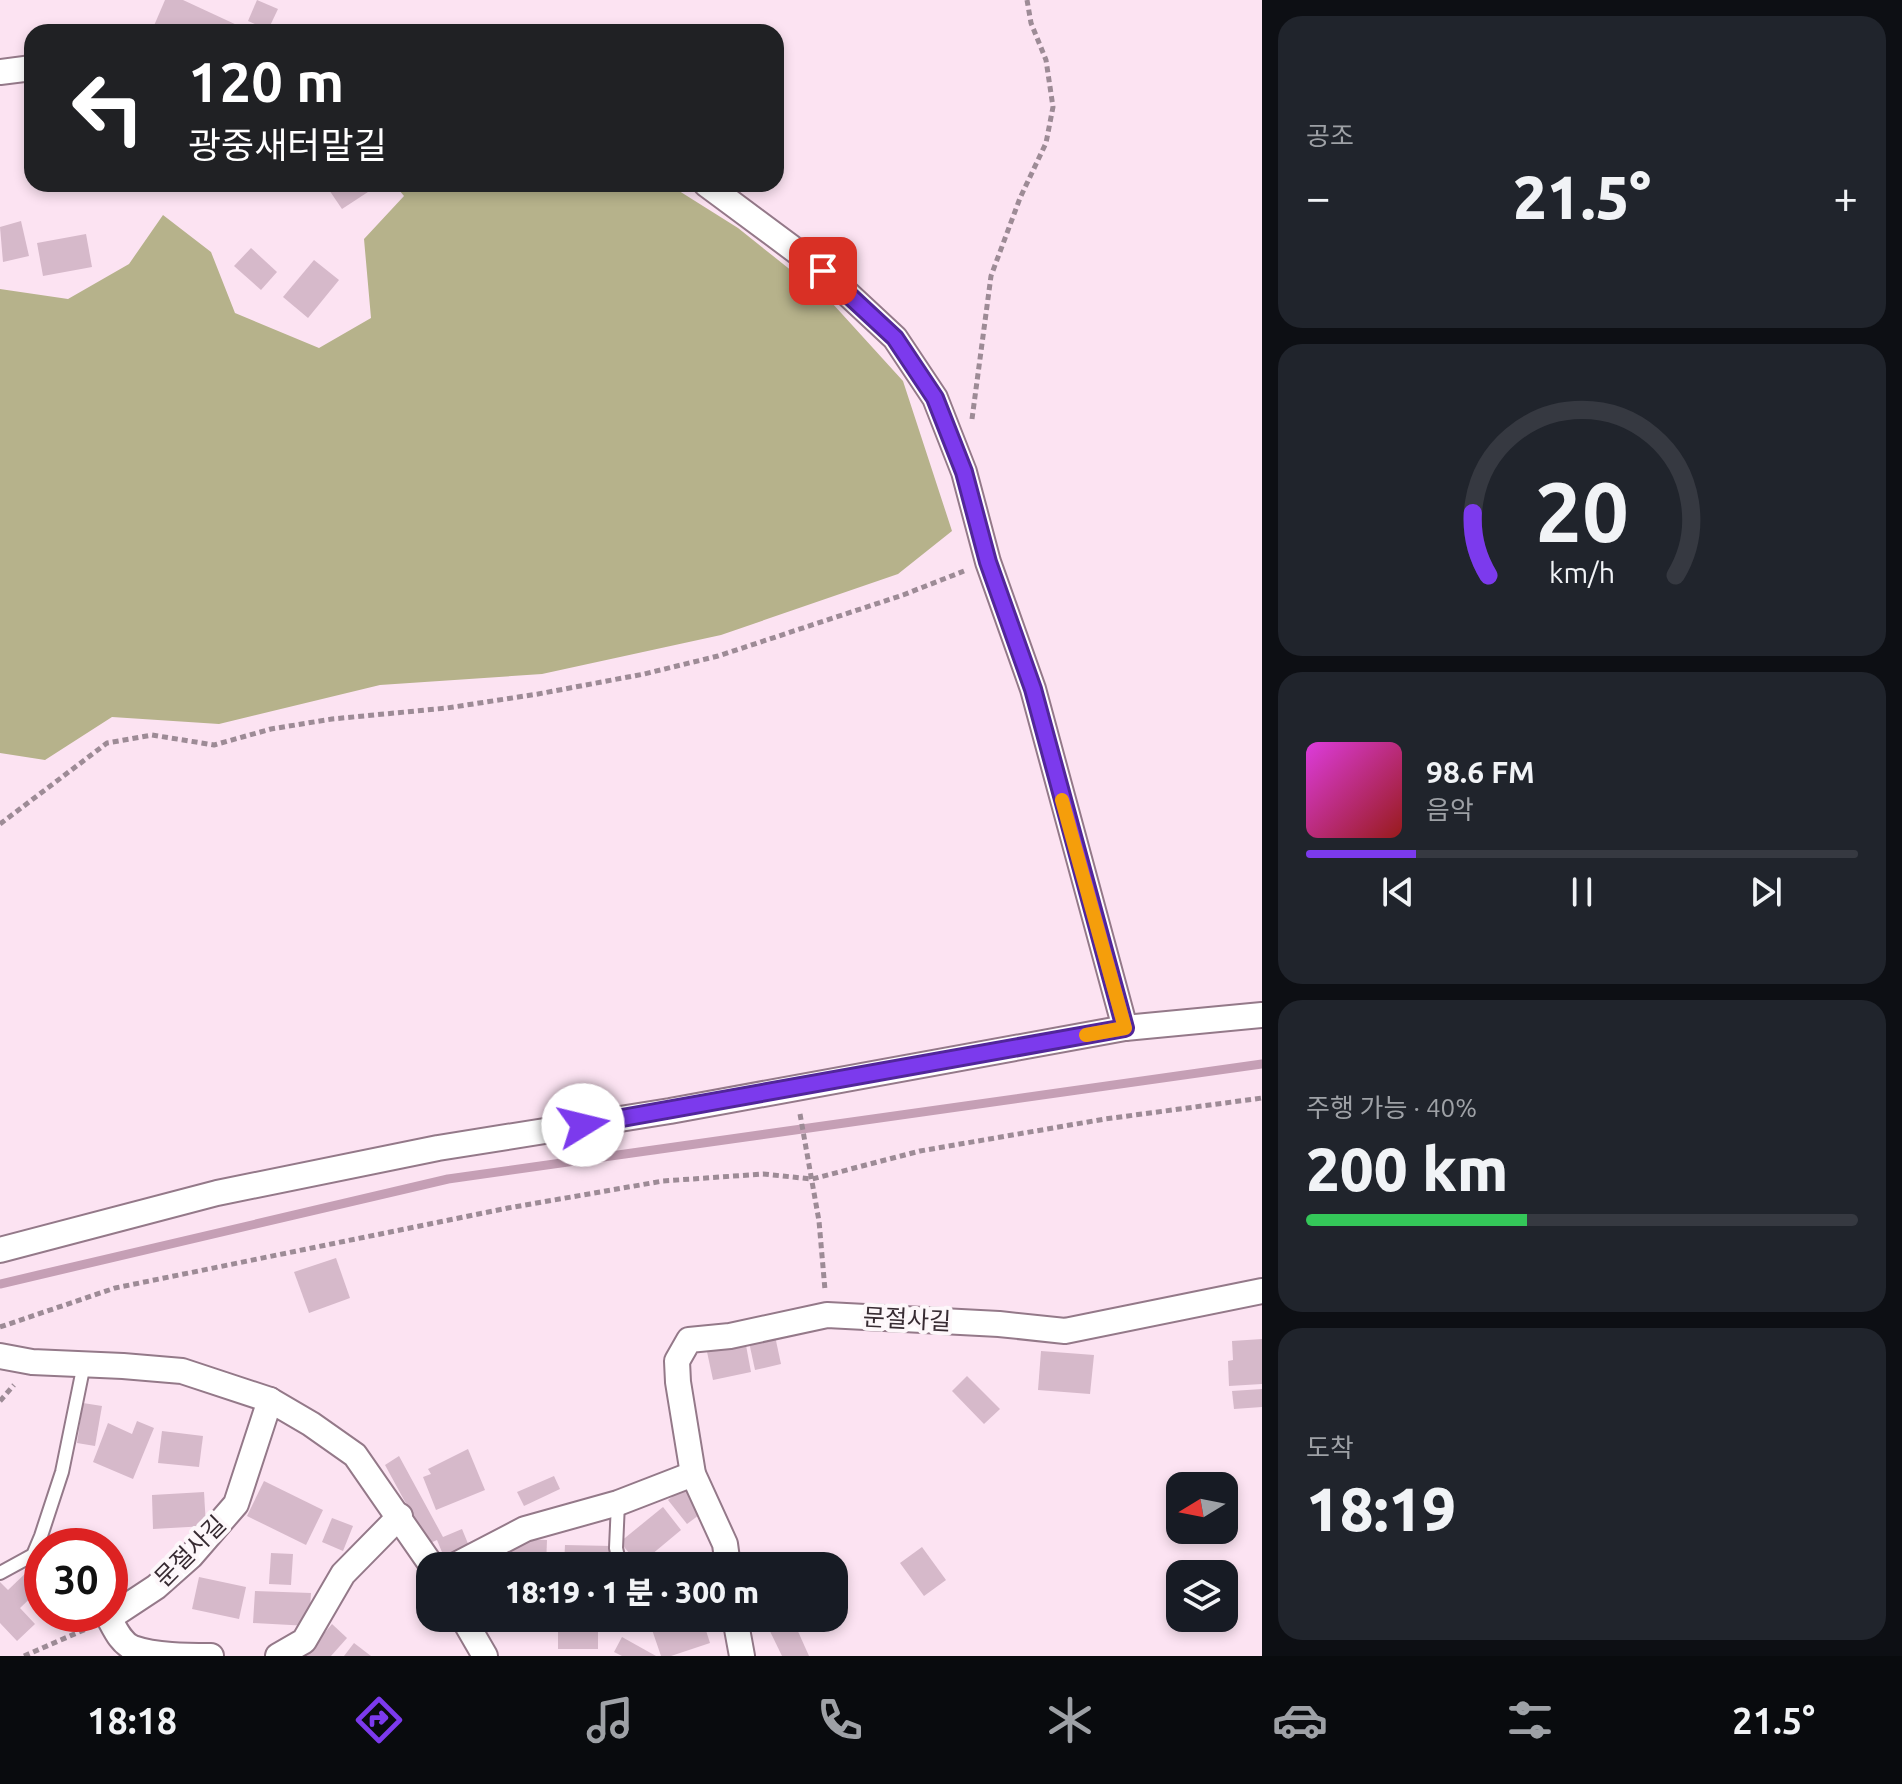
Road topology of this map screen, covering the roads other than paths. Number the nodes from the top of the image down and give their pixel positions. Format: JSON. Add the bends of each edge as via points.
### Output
{"nodes":[{"id":1,"x":24,"y":69,"type":"edge"},
{"id":2,"x":0,"y":72,"type":"edge"},
{"id":3,"x":717,"y":192,"type":"edge"},
{"id":4,"x":1262,"y":1015,"type":"edge"},
{"id":5,"x":1125,"y":1028,"type":"junction"},
{"id":6,"x":0,"y":1250,"type":"edge"},
{"id":7,"x":1262,"y":1291,"type":"edge"},
{"id":8,"x":0,"y":1356,"type":"edge"},
{"id":9,"x":84,"y":1364,"type":"junction"},
{"id":10,"x":270,"y":1400,"type":"junction"},
{"id":11,"x":693,"y":1474,"type":"junction"},
{"id":12,"x":618,"y":1503,"type":"junction"},
{"id":13,"x":400,"y":1516,"type":"junction"},
{"id":14,"x":423,"y":1552,"type":"edge"},
{"id":15,"x":481,"y":1552,"type":"edge"},
{"id":16,"x":617,"y":1552,"type":"edge"},
{"id":17,"x":726,"y":1552,"type":"edge"},
{"id":18,"x":0,"y":1573,"type":"edge"},
{"id":19,"x":471,"y":1632,"type":"edge"},
{"id":20,"x":738,"y":1632,"type":"edge"},
{"id":21,"x":211,"y":1656,"type":"edge"},
{"id":22,"x":278,"y":1656,"type":"edge"},
{"id":23,"x":485,"y":1656,"type":"edge"},
{"id":24,"x":742,"y":1656,"type":"edge"}],
"edges":[{"from":1,"to":2,"type":"street"},
{"from":3,"to":5,"type":"street","via":[[823,271],[895,338],[935,398],[1033,689]]},
{"from":4,"to":5,"type":"street"},
{"from":5,"to":6,"type":"street","via":[[438,1148],[217,1193]]},
{"from":7,"to":11,"type":"street","name":"문절사길","via":[[1065,1331],[827,1315],[689,1340],[677,1361]]},
{"from":8,"to":9,"type":"street"},
{"from":9,"to":10,"type":"street","via":[[182,1371]]},
{"from":9,"to":18,"type":"lane","via":[[62,1472],[41,1536],[33,1555]]},
{"from":10,"to":13,"type":"street","via":[[355,1455]]},
{"from":10,"to":21,"type":"street","name":"문절사길","via":[[236,1504],[191,1556],[109,1618],[132,1648]]},
{"from":11,"to":12,"type":"street"},
{"from":11,"to":17,"type":"street","name":"문절사길"},
{"from":12,"to":15,"type":"street","via":[[525,1529]]},
{"from":12,"to":16,"type":"lane"},
{"from":13,"to":14,"type":"street"},
{"from":13,"to":22,"type":"street","via":[[343,1574],[304,1641]]},
{"from":19,"to":23,"type":"street"},
{"from":20,"to":24,"type":"street"}]}
